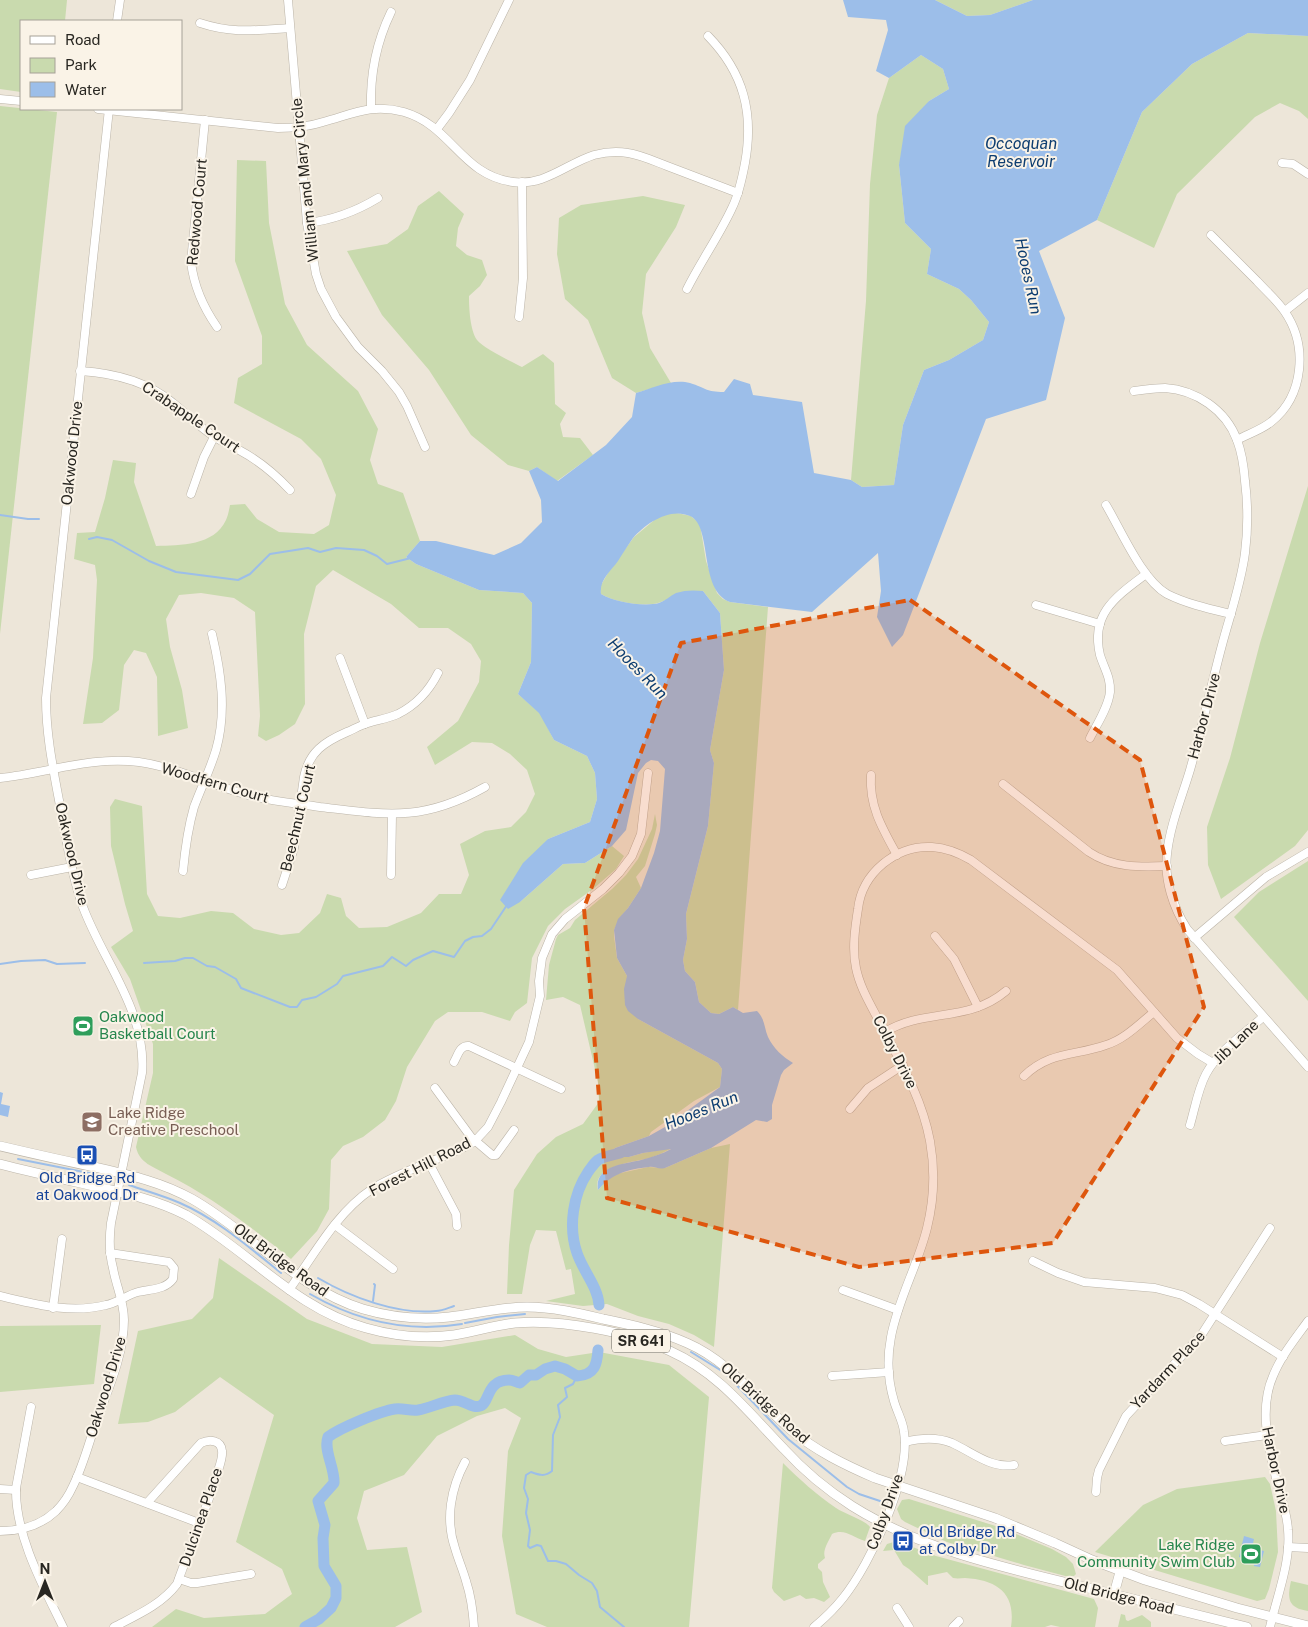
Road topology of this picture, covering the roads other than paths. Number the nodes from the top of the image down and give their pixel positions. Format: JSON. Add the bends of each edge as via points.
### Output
{"nodes":[{"id":1,"x":120,"y":0,"type":"edge"},
{"id":2,"x":288,"y":0,"type":"edge"},
{"id":3,"x":508,"y":0,"type":"edge"},
{"id":4,"x":390,"y":12,"type":"dead end"},
{"id":5,"x":118,"y":20,"type":"edge"},
{"id":6,"x":200,"y":23,"type":"dead end"},
{"id":7,"x":290,"y":28,"type":"junction"},
{"id":8,"x":708,"y":36,"type":"dead end"},
{"id":9,"x":0,"y":99,"type":"edge"},
{"id":10,"x":20,"y":101,"type":"edge"},
{"id":11,"x":372,"y":108,"type":"junction"},
{"id":12,"x":109,"y":110,"type":"edge"},
{"id":13,"x":118,"y":110,"type":"edge"},
{"id":14,"x":205,"y":120,"type":"junction"},
{"id":15,"x":298,"y":127,"type":"junction"},
{"id":16,"x":437,"y":129,"type":"junction"},
{"id":17,"x":1282,"y":163,"type":"dead end"},
{"id":18,"x":1308,"y":174,"type":"edge"},
{"id":19,"x":522,"y":182,"type":"junction"},
{"id":20,"x":738,"y":192,"type":"junction"},
{"id":21,"x":378,"y":198,"type":"dead end"},
{"id":22,"x":307,"y":223,"type":"junction"},
{"id":23,"x":1211,"y":234,"type":"dead end"},
{"id":24,"x":687,"y":289,"type":"dead end"},
{"id":25,"x":1308,"y":293,"type":"edge"},
{"id":26,"x":1285,"y":311,"type":"junction"},
{"id":27,"x":519,"y":317,"type":"dead end"},
{"id":28,"x":217,"y":327,"type":"dead end"},
{"id":29,"x":80,"y":371,"type":"junction"},
{"id":30,"x":1134,"y":391,"type":"dead end"},
{"id":31,"x":214,"y":437,"type":"junction"},
{"id":32,"x":1237,"y":440,"type":"junction"},
{"id":33,"x":425,"y":447,"type":"dead end"},
{"id":34,"x":290,"y":490,"type":"dead end"},
{"id":35,"x":191,"y":494,"type":"dead end"},
{"id":36,"x":1106,"y":504,"type":"dead end"},
{"id":37,"x":1146,"y":574,"type":"junction"},
{"id":38,"x":1036,"y":605,"type":"dead end"},
{"id":39,"x":1231,"y":614,"type":"junction"},
{"id":40,"x":1100,"y":624,"type":"junction"},
{"id":41,"x":212,"y":634,"type":"dead end"},
{"id":42,"x":340,"y":658,"type":"dead end"},
{"id":43,"x":438,"y":673,"type":"dead end"},
{"id":44,"x":365,"y":724,"type":"junction"},
{"id":45,"x":1090,"y":738,"type":"dead end"},
{"id":46,"x":52,"y":768,"type":"junction"},
{"id":47,"x":648,"y":773,"type":"dead end"},
{"id":48,"x":871,"y":776,"type":"dead end"},
{"id":49,"x":0,"y":778,"type":"edge"},
{"id":50,"x":205,"y":780,"type":"junction"},
{"id":51,"x":1003,"y":784,"type":"dead end"},
{"id":52,"x":485,"y":787,"type":"dead end"},
{"id":53,"x":299,"y":804,"type":"junction"},
{"id":54,"x":392,"y":815,"type":"junction"},
{"id":55,"x":1308,"y":852,"type":"edge"},
{"id":56,"x":896,"y":855,"type":"junction"},
{"id":57,"x":1166,"y":866,"type":"junction"},
{"id":58,"x":72,"y":867,"type":"junction"},
{"id":59,"x":183,"y":871,"type":"dead end"},
{"id":60,"x":31,"y":875,"type":"dead end"},
{"id":61,"x":391,"y":875,"type":"dead end"},
{"id":62,"x":282,"y":885,"type":"dead end"},
{"id":63,"x":935,"y":936,"type":"dead end"},
{"id":64,"x":1194,"y":938,"type":"junction"},
{"id":65,"x":1006,"y":991,"type":"dead end"},
{"id":66,"x":978,"y":1007,"type":"junction"},
{"id":67,"x":1154,"y":1012,"type":"junction"},
{"id":68,"x":1263,"y":1016,"type":"junction"},
{"id":69,"x":885,"y":1032,"type":"junction"},
{"id":70,"x":454,"y":1062,"type":"dead end"},
{"id":71,"x":1213,"y":1063,"type":"junction"},
{"id":72,"x":903,"y":1065,"type":"junction"},
{"id":73,"x":1308,"y":1067,"type":"edge"},
{"id":74,"x":517,"y":1068,"type":"junction"},
{"id":75,"x":1024,"y":1076,"type":"dead end"},
{"id":76,"x":435,"y":1088,"type":"dead end"},
{"id":77,"x":561,"y":1089,"type":"dead end"},
{"id":78,"x":850,"y":1109,"type":"dead end"},
{"id":79,"x":1190,"y":1125,"type":"dead end"},
{"id":80,"x":514,"y":1130,"type":"dead end"},
{"id":81,"x":475,"y":1141,"type":"junction"},
{"id":82,"x":0,"y":1146,"type":"edge"},
{"id":83,"x":429,"y":1163,"type":"junction"},
{"id":84,"x":0,"y":1164,"type":"edge"},
{"id":85,"x":121,"y":1173,"type":"junction"},
{"id":86,"x":118,"y":1191,"type":"junction"},
{"id":87,"x":335,"y":1225,"type":"junction"},
{"id":88,"x":457,"y":1226,"type":"dead end"},
{"id":89,"x":1270,"y":1228,"type":"dead end"},
{"id":90,"x":62,"y":1239,"type":"dead end"},
{"id":91,"x":110,"y":1252,"type":"junction"},
{"id":92,"x":1033,"y":1261,"type":"dead end"},
{"id":93,"x":393,"y":1269,"type":"dead end"},
{"id":94,"x":299,"y":1276,"type":"junction"},
{"id":95,"x":289,"y":1290,"type":"junction"},
{"id":96,"x":843,"y":1290,"type":"dead end"},
{"id":97,"x":0,"y":1296,"type":"edge"},
{"id":98,"x":122,"y":1298,"type":"junction"},
{"id":99,"x":52,"y":1308,"type":"junction"},
{"id":100,"x":898,"y":1310,"type":"junction"},
{"id":101,"x":1215,"y":1314,"type":"junction"},
{"id":102,"x":1308,"y":1321,"type":"edge"},
{"id":103,"x":1283,"y":1357,"type":"junction"},
{"id":104,"x":889,"y":1372,"type":"junction"},
{"id":105,"x":832,"y":1376,"type":"dead end"},
{"id":106,"x":31,"y":1407,"type":"dead end"},
{"id":107,"x":1268,"y":1435,"type":"junction"},
{"id":108,"x":905,"y":1442,"type":"junction"},
{"id":109,"x":1225,"y":1442,"type":"dead end"},
{"id":110,"x":465,"y":1462,"type":"dead end"},
{"id":111,"x":1014,"y":1465,"type":"dead end"},
{"id":112,"x":77,"y":1477,"type":"junction"},
{"id":113,"x":898,"y":1486,"type":"junction"},
{"id":114,"x":0,"y":1489,"type":"edge"},
{"id":115,"x":16,"y":1490,"type":"junction"},
{"id":116,"x":1096,"y":1492,"type":"dead end"},
{"id":117,"x":147,"y":1503,"type":"junction"},
{"id":118,"x":199,"y":1523,"type":"junction"},
{"id":119,"x":884,"y":1524,"type":"junction"},
{"id":120,"x":22,"y":1529,"type":"junction"},
{"id":121,"x":0,"y":1531,"type":"edge"},
{"id":122,"x":1288,"y":1547,"type":"junction"},
{"id":123,"x":1308,"y":1548,"type":"edge"},
{"id":124,"x":1120,"y":1572,"type":"junction"},
{"id":125,"x":251,"y":1574,"type":"dead end"},
{"id":126,"x":179,"y":1578,"type":"junction"},
{"id":127,"x":1114,"y":1594,"type":"junction"},
{"id":128,"x":897,"y":1608,"type":"dead end"},
{"id":129,"x":1272,"y":1617,"type":"junction"},
{"id":130,"x":1308,"y":1626,"type":"edge"},
{"id":131,"x":63,"y":1627,"type":"edge"},
{"id":132,"x":114,"y":1627,"type":"edge"},
{"id":133,"x":474,"y":1627,"type":"edge"},
{"id":134,"x":814,"y":1627,"type":"edge"},
{"id":135,"x":909,"y":1627,"type":"edge"},
{"id":136,"x":1246,"y":1627,"type":"edge"},
{"id":137,"x":1270,"y":1627,"type":"edge"}],
"edges":[{"from":1,"to":5,"type":"street"},
{"from":2,"to":7,"type":"street","name":"William and Mary Circle"},
{"from":3,"to":16,"type":"street","via":[[470,80]]},
{"from":4,"to":11,"type":"street","via":[[374,60]]},
{"from":6,"to":7,"type":"street","via":[[242,31]]},
{"from":7,"to":15,"type":"street","name":"William and Mary Circle"},
{"from":8,"to":20,"type":"street","via":[[733,68],[746,104],[748,137]]},
{"from":9,"to":10,"type":"street"},
{"from":11,"to":15,"type":"street"},
{"from":11,"to":16,"type":"street","via":[[406,112]]},
{"from":12,"to":29,"type":"street","name":"Oakwood Drive"},
{"from":13,"to":14,"type":"street"},
{"from":14,"to":15,"type":"street"},
{"from":14,"to":28,"type":"street","name":"Redwood Court","via":[[191,262],[199,296]]},
{"from":15,"to":22,"type":"street","name":"William and Mary Circle"},
{"from":16,"to":19,"type":"street","via":[[482,172],[499,179]]},
{"from":17,"to":18,"type":"street","via":[[1292,164]]},
{"from":19,"to":20,"type":"street","via":[[544,179],[595,155],[619,152],[639,155]]},
{"from":19,"to":27,"type":"street","via":[[523,278]]},
{"from":20,"to":24,"type":"street"},
{"from":21,"to":22,"type":"street","via":[[334,219]]},
{"from":22,"to":33,"type":"street","name":"William and Mary Circle","via":[[316,274],[328,304],[349,336],[399,392]]},
{"from":23,"to":26,"type":"street"},
{"from":25,"to":26,"type":"street"},
{"from":26,"to":32,"type":"street","via":[[1300,347],[1296,387],[1286,407],[1271,422]]},
{"from":29,"to":31,"type":"street","name":"Crabapple Court","via":[[123,377],[152,389]]},
{"from":29,"to":46,"type":"street","name":"Oakwood Drive","via":[[46,698]]},
{"from":30,"to":32,"type":"street","name":"Harbor Drive","via":[[1163,388],[1194,395],[1220,413]]},
{"from":31,"to":34,"type":"street","name":"Crabapple Court","via":[[254,458]]},
{"from":31,"to":35,"type":"street"},
{"from":32,"to":39,"type":"street","name":"Harbor Drive","via":[[1245,477],[1247,526],[1245,554]]},
{"from":36,"to":37,"type":"street"},
{"from":37,"to":39,"type":"street","via":[[1167,594]]},
{"from":37,"to":40,"type":"street","via":[[1113,601]]},
{"from":38,"to":40,"type":"street"},
{"from":39,"to":57,"type":"street","name":"Harbor Drive","via":[[1169,843]]},
{"from":40,"to":45,"type":"street","via":[[1099,646],[1109,678],[1110,694]]},
{"from":41,"to":50,"type":"street","via":[[222,704],[219,737]]},
{"from":42,"to":44,"type":"street"},
{"from":43,"to":44,"type":"street","name":"Beechnut Court","via":[[423,696],[407,709]]},
{"from":44,"to":53,"type":"street","name":"Beechnut Court","via":[[330,740],[315,752],[306,766]]},
{"from":46,"to":49,"type":"street","name":"Woodfern Court"},
{"from":46,"to":50,"type":"street","name":"Woodfern Court","via":[[98,761],[128,761],[167,768]]},
{"from":46,"to":58,"type":"street","name":"Oakwood Drive"},
{"from":47,"to":74,"type":"street","name":"Forest Hill Road","via":[[640,834],[632,856],[604,889],[559,925],[547,942],[540,968],[540,996],[533,1029]]},
{"from":48,"to":56,"type":"street","via":[[873,807]]},
{"from":50,"to":53,"type":"street","name":"Woodfern Court","via":[[243,794]]},
{"from":50,"to":59,"type":"street","via":[[189,826]]},
{"from":51,"to":57,"type":"street","via":[[1102,860],[1123,866]]},
{"from":52,"to":54,"type":"street","name":"Woodfern Court","via":[[438,808]]},
{"from":53,"to":54,"type":"street","name":"Woodfern Court"},
{"from":53,"to":62,"type":"street","name":"Beechnut Court","via":[[294,848]]},
{"from":54,"to":61,"type":"street"},
{"from":55,"to":64,"type":"street","via":[[1279,867]]},
{"from":56,"to":67,"type":"street","name":"Colby Drive","via":[[914,848],[932,847],[952,851],[971,860],[1117,970]]},
{"from":56,"to":69,"type":"street","name":"Colby Drive","via":[[875,871],[864,887],[858,906],[854,945],[859,980]]},
{"from":57,"to":64,"type":"street","name":"Harbor Drive","via":[[1175,907]]},
{"from":58,"to":60,"type":"street"},
{"from":58,"to":85,"type":"street","name":"Oakwood Drive","via":[[83,907],[134,1016],[142,1049],[142,1073]]},
{"from":63,"to":66,"type":"street","via":[[954,959]]},
{"from":64,"to":68,"type":"street","name":"Harbor Drive"},
{"from":65,"to":66,"type":"street"},
{"from":66,"to":69,"type":"street","via":[[955,1014],[916,1019]]},
{"from":67,"to":71,"type":"street","name":"Colby Drive","via":[[1177,1038]]},
{"from":67,"to":75,"type":"street","via":[[1118,1041],[1055,1057],[1037,1065]]},
{"from":68,"to":71,"type":"street","name":"Jib Lane"},
{"from":68,"to":73,"type":"street","name":"Harbor Drive"},
{"from":69,"to":72,"type":"street","name":"Colby Drive"},
{"from":70,"to":74,"type":"street","via":[[466,1046]]},
{"from":71,"to":79,"type":"street","name":"Jib Lane","via":[[1202,1083]]},
{"from":72,"to":78,"type":"street","via":[[868,1088]]},
{"from":72,"to":100,"type":"street","name":"Colby Drive","via":[[926,1123],[933,1189],[927,1231]]},
{"from":74,"to":77,"type":"street"},
{"from":74,"to":81,"type":"street","name":"Forest Hill Road","via":[[488,1127]]},
{"from":76,"to":81,"type":"street"},
{"from":80,"to":81,"type":"street","via":[[496,1155]]},
{"from":81,"to":83,"type":"street","name":"Forest Hill Road"},
{"from":82,"to":85,"type":"main road","name":"Old Bridge Road","number":"SR 641"},
{"from":83,"to":87,"type":"street","name":"Forest Hill Road","via":[[380,1184],[351,1206]]},
{"from":83,"to":88,"type":"street","via":[[456,1214]]},
{"from":84,"to":86,"type":"main road","name":"Old Bridge Road","number":"SR 641"},
{"from":85,"to":86,"type":"street","name":"Oakwood Drive"},
{"from":85,"to":94,"type":"main road","name":"Old Bridge Road","number":"SR 641","via":[[160,1184],[190,1198],[231,1224]]},
{"from":86,"to":91,"type":"street","name":"Oakwood Drive","via":[[111,1223]]},
{"from":86,"to":95,"type":"main road","name":"Old Bridge Road","number":"SR 641","via":[[161,1204],[186,1216],[222,1238]]},
{"from":87,"to":93,"type":"street"},
{"from":87,"to":94,"type":"street","name":"Forest Hill Road"},
{"from":89,"to":101,"type":"street","name":"Yardarm Place"},
{"from":90,"to":99,"type":"street"},
{"from":91,"to":98,"type":"street","name":"Oakwood Drive"},
{"from":91,"to":98,"type":"street","via":[[172,1264],[173,1279],[169,1284]]},
{"from":92,"to":101,"type":"street","via":[[1084,1282],[1169,1291]]},
{"from":94,"to":95,"type":"street","name":"Forest Hill Road"},
{"from":94,"to":113,"type":"main road","name":"Old Bridge Road","number":"SR 641","via":[[346,1303],[390,1315],[438,1318],[515,1308],[541,1308],[666,1334],[724,1365],[815,1448],[854,1469]]},
{"from":95,"to":119,"type":"main road","name":"Old Bridge Road","number":"SR 641","via":[[336,1318],[385,1332],[445,1336],[507,1324],[545,1323],[601,1331],[660,1346],[704,1370],[732,1393],[815,1479]]},
{"from":96,"to":100,"type":"street"},
{"from":97,"to":99,"type":"street"},
{"from":98,"to":99,"type":"street","via":[[108,1305],[82,1310]]},
{"from":98,"to":112,"type":"street","name":"Oakwood Drive","via":[[122,1346]]},
{"from":100,"to":104,"type":"street","name":"Colby Drive","via":[[890,1340]]},
{"from":101,"to":103,"type":"street"},
{"from":101,"to":116,"type":"street","name":"Yardarm Place","via":[[1192,1347],[1126,1416],[1099,1470]]},
{"from":102,"to":103,"type":"street","name":"Harbor Drive"},
{"from":103,"to":107,"type":"street","name":"Harbor Drive","via":[[1268,1393]]},
{"from":104,"to":105,"type":"street"},
{"from":104,"to":108,"type":"street","name":"Colby Drive"},
{"from":106,"to":115,"type":"street"},
{"from":107,"to":109,"type":"street"},
{"from":107,"to":122,"type":"street","name":"Harbor Drive","via":[[1286,1516]]},
{"from":108,"to":111,"type":"street","via":[[941,1440],[996,1465]]},
{"from":108,"to":113,"type":"street","name":"Colby Drive"},
{"from":110,"to":133,"type":"street","via":[[452,1498],[450,1522],[454,1547],[470,1595]]},
{"from":112,"to":117,"type":"street"},
{"from":112,"to":120,"type":"street","name":"Oakwood Drive","via":[[55,1512]]},
{"from":113,"to":119,"type":"street","name":"Colby Drive"},
{"from":113,"to":124,"type":"main road","name":"Old Bridge Road","number":"SR 641","via":[[1025,1530]]},
{"from":114,"to":115,"type":"street"},
{"from":115,"to":120,"type":"street"},
{"from":117,"to":118,"type":"street"},
{"from":117,"to":118,"type":"street","name":"Dulcinea Place","via":[[197,1446],[206,1440],[214,1441],[221,1446],[222,1455]]},
{"from":118,"to":126,"type":"street","name":"Dulcinea Place"},
{"from":119,"to":127,"type":"main road","name":"Old Bridge Road","number":"SR 641","via":[[933,1545],[995,1565]]},
{"from":119,"to":134,"type":"street","name":"Colby Drive","via":[[850,1588]]},
{"from":120,"to":121,"type":"street","name":"Oakwood Drive"},
{"from":120,"to":131,"type":"street","via":[[36,1570]]},
{"from":122,"to":123,"type":"street"},
{"from":122,"to":129,"type":"street","name":"Harbor Drive"},
{"from":124,"to":127,"type":"main road"},
{"from":124,"to":129,"type":"main road","name":"Old Bridge Road","number":"SR 641"},
{"from":125,"to":126,"type":"street","via":[[198,1583]]},
{"from":126,"to":132,"type":"street","name":"Dulcinea Place","via":[[171,1592],[156,1605]]},
{"from":127,"to":136,"type":"main road","name":"Old Bridge Road","number":"SR 641"},
{"from":128,"to":135,"type":"street"},
{"from":129,"to":130,"type":"main road","name":"Old Bridge Road","number":"SR 641"},
{"from":129,"to":137,"type":"street","name":"Harbor Drive"}]}
